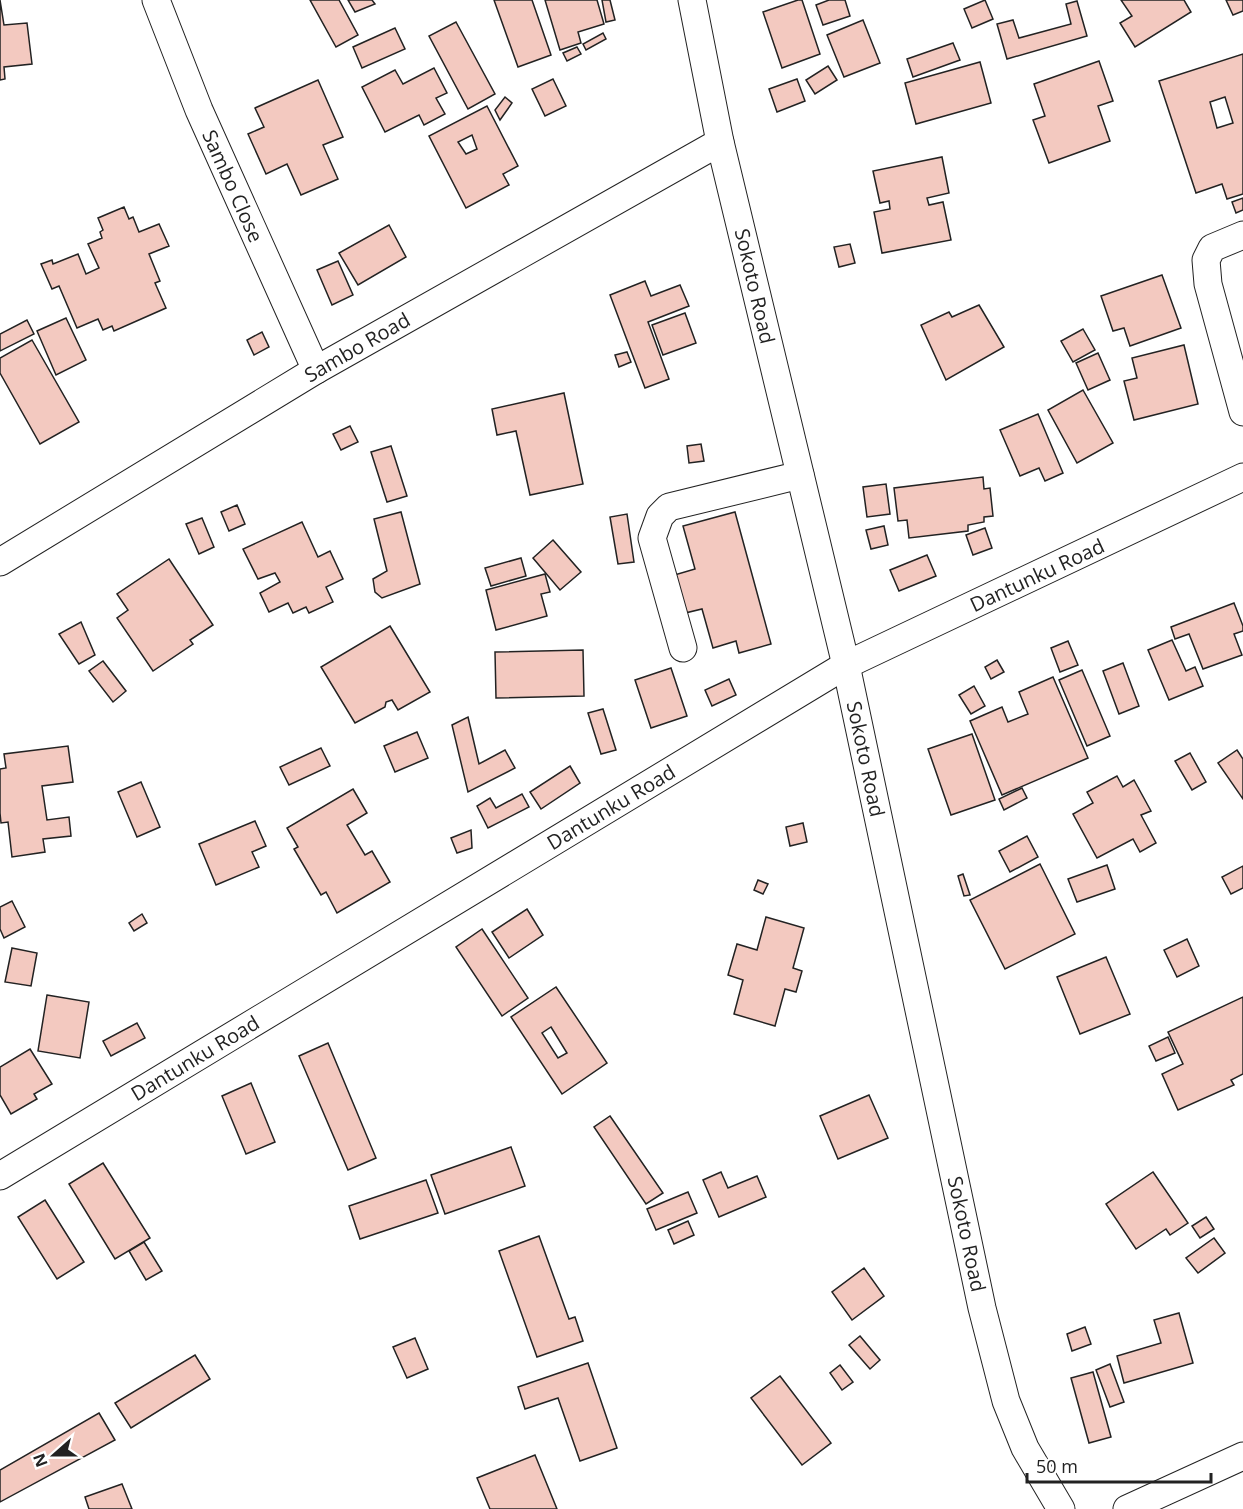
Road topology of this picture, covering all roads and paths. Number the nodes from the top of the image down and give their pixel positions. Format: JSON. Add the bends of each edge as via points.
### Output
{"nodes":[{"id":1,"x":156,"y":0,"type":"edge"},
{"id":2,"x":692,"y":0,"type":"edge"},
{"id":3,"x":720,"y":142,"type":"junction"},
{"id":4,"x":1243,"y":235,"type":"edge"},
{"id":5,"x":316,"y":370,"type":"junction"},
{"id":6,"x":1243,"y":412,"type":"edge"},
{"id":7,"x":800,"y":475,"type":"junction"},
{"id":8,"x":1243,"y":477,"type":"edge"},
{"id":9,"x":0,"y":562,"type":"edge"},
{"id":10,"x":683,"y":648,"type":"dead end"},
{"id":11,"x":846,"y":665,"type":"junction"},
{"id":12,"x":0,"y":1176,"type":"edge"},
{"id":13,"x":1243,"y":1456,"type":"edge"},
{"id":14,"x":1061,"y":1509,"type":"edge"},
{"id":15,"x":1127,"y":1509,"type":"edge"}],
"edges":[{"from":1,"to":5,"type":"street","name":"Sambo Close","via":[[199,110]]},
{"from":2,"to":3,"type":"street","name":"Sokoto Road"},
{"from":3,"to":5,"type":"street","name":"Sambo Road"},
{"from":3,"to":7,"type":"street","name":"Sokoto Road"},
{"from":4,"to":6,"type":"street","via":[[1212,249],[1206,260],[1208,284]]},
{"from":5,"to":9,"type":"street","name":"Sambo Road"},
{"from":7,"to":10,"type":"street","via":[[669,507],[660,516],[652,538]]},
{"from":7,"to":11,"type":"street","name":"Sokoto Road"},
{"from":8,"to":11,"type":"street","name":"Dantunku Road"},
{"from":11,"to":12,"type":"street","name":"Dantunku Road"},
{"from":11,"to":14,"type":"street","name":"Sokoto Road","via":[[982,1308],[1006,1401],[1025,1448]]},
{"from":13,"to":15,"type":"street"}]}
